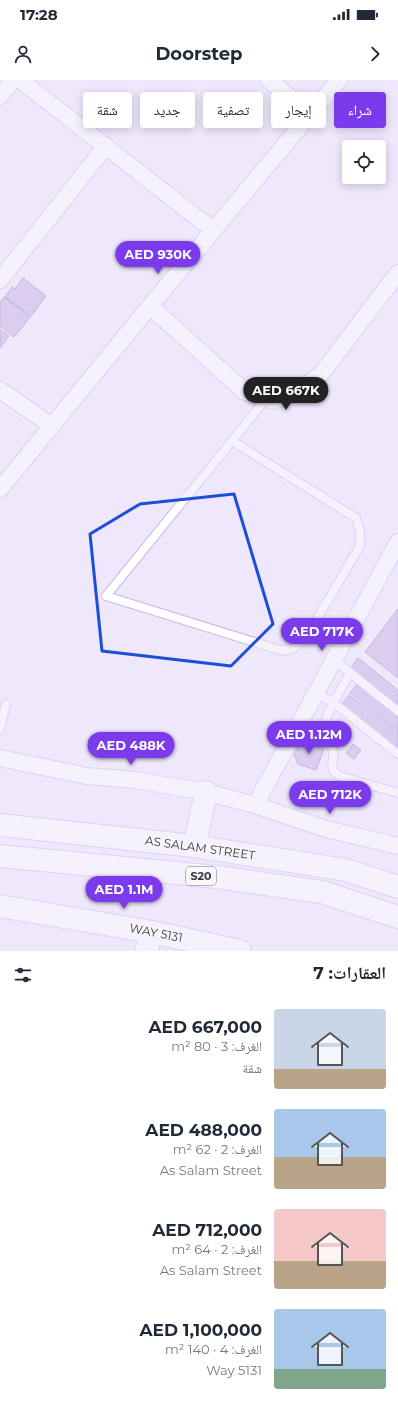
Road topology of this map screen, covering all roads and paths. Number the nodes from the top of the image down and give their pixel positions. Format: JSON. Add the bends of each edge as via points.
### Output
{"nodes":[{"id":1,"x":13,"y":80,"type":"edge"},
{"id":2,"x":20,"y":80,"type":"edge"},
{"id":3,"x":269,"y":80,"type":"edge"},
{"id":4,"x":339,"y":80,"type":"edge"},
{"id":5,"x":284,"y":92,"type":"edge"},
{"id":6,"x":0,"y":96,"type":"edge"},
{"id":7,"x":326,"y":96,"type":"edge"},
{"id":8,"x":299,"y":128,"type":"edge"},
{"id":9,"x":106,"y":146,"type":"junction"},
{"id":10,"x":213,"y":230,"type":"junction"},
{"id":11,"x":398,"y":273,"type":"edge"},
{"id":12,"x":0,"y":280,"type":"edge"},
{"id":13,"x":150,"y":306,"type":"junction"},
{"id":14,"x":0,"y":390,"type":"edge"},
{"id":15,"x":266,"y":398,"type":"junction"},
{"id":16,"x":52,"y":426,"type":"junction"},
{"id":17,"x":232,"y":440,"type":"junction"},
{"id":18,"x":0,"y":489,"type":"edge"},
{"id":19,"x":398,"y":542,"type":"edge"},
{"id":20,"x":334,"y":660,"type":"junction"},
{"id":21,"x":350,"y":673,"type":"junction"},
{"id":22,"x":316,"y":693,"type":"junction"},
{"id":23,"x":334,"y":703,"type":"junction"},
{"id":24,"x":6,"y":704,"type":"dead end"},
{"id":25,"x":398,"y":711,"type":"edge"},
{"id":26,"x":0,"y":729,"type":"edge"},
{"id":27,"x":398,"y":754,"type":"edge"},
{"id":28,"x":0,"y":758,"type":"edge"},
{"id":29,"x":206,"y":792,"type":"junction"},
{"id":30,"x":398,"y":793,"type":"edge"},
{"id":31,"x":255,"y":805,"type":"junction"},
{"id":32,"x":0,"y":814,"type":"edge"},
{"id":33,"x":0,"y":825,"type":"edge"},
{"id":34,"x":41,"y":829,"type":"junction"},
{"id":35,"x":194,"y":846,"type":"junction"},
{"id":36,"x":398,"y":846,"type":"edge"},
{"id":37,"x":0,"y":856,"type":"edge"},
{"id":38,"x":398,"y":887,"type":"edge"},
{"id":39,"x":0,"y":906,"type":"edge"},
{"id":40,"x":398,"y":917,"type":"edge"},
{"id":41,"x":149,"y":941,"type":"edge"},
{"id":42,"x":240,"y":951,"type":"edge"}],
"edges":[{"from":1,"to":6,"type":"street"},
{"from":2,"to":9,"type":"street"},
{"from":3,"to":5,"type":"street"},
{"from":4,"to":7,"type":"street"},
{"from":8,"to":10,"type":"street"},
{"from":9,"to":10,"type":"street"},
{"from":9,"to":12,"type":"street"},
{"from":10,"to":13,"type":"street"},
{"from":11,"to":15,"type":"street","via":[[321,374],[296,393],[273,401]]},
{"from":13,"to":15,"type":"street","via":[[245,392]]},
{"from":13,"to":16,"type":"street"},
{"from":14,"to":16,"type":"street"},
{"from":15,"to":17,"type":"lane"},
{"from":16,"to":18,"type":"street"},
{"from":17,"to":17,"type":"lane","via":[[106,596],[283,651],[292,649],[305,639],[360,546],[360,531],[356,518]]},
{"from":19,"to":20,"type":"street"},
{"from":20,"to":21,"type":"lane"},
{"from":20,"to":22,"type":"street"},
{"from":21,"to":23,"type":"lane"},
{"from":21,"to":25,"type":"lane"},
{"from":22,"to":23,"type":"lane"},
{"from":22,"to":31,"type":"street"},
{"from":23,"to":27,"type":"lane"},
{"from":23,"to":30,"type":"lane","via":[[324,730],[334,752],[333,772]]},
{"from":24,"to":26,"type":"lane"},
{"from":28,"to":29,"type":"street","via":[[87,776],[135,780]]},
{"from":29,"to":31,"type":"street"},
{"from":29,"to":35,"type":"main road"},
{"from":31,"to":36,"type":"street","via":[[326,829]]},
{"from":32,"to":34,"type":"main road"},
{"from":33,"to":34,"type":"main road","name":"AS SALAM STREET","number":"S20"},
{"from":34,"to":35,"type":"main road","name":"AS SALAM STREET","number":"S20"},
{"from":35,"to":38,"type":"main road","name":"AS SALAM STREET","number":"S20","via":[[346,870]]},
{"from":37,"to":40,"type":"main road","number":"S20","via":[[217,878],[322,892]]},
{"from":39,"to":41,"type":"main road","name":"WAY 5131"},
{"from":41,"to":42,"type":"main road","name":"WAY 5131"}]}
